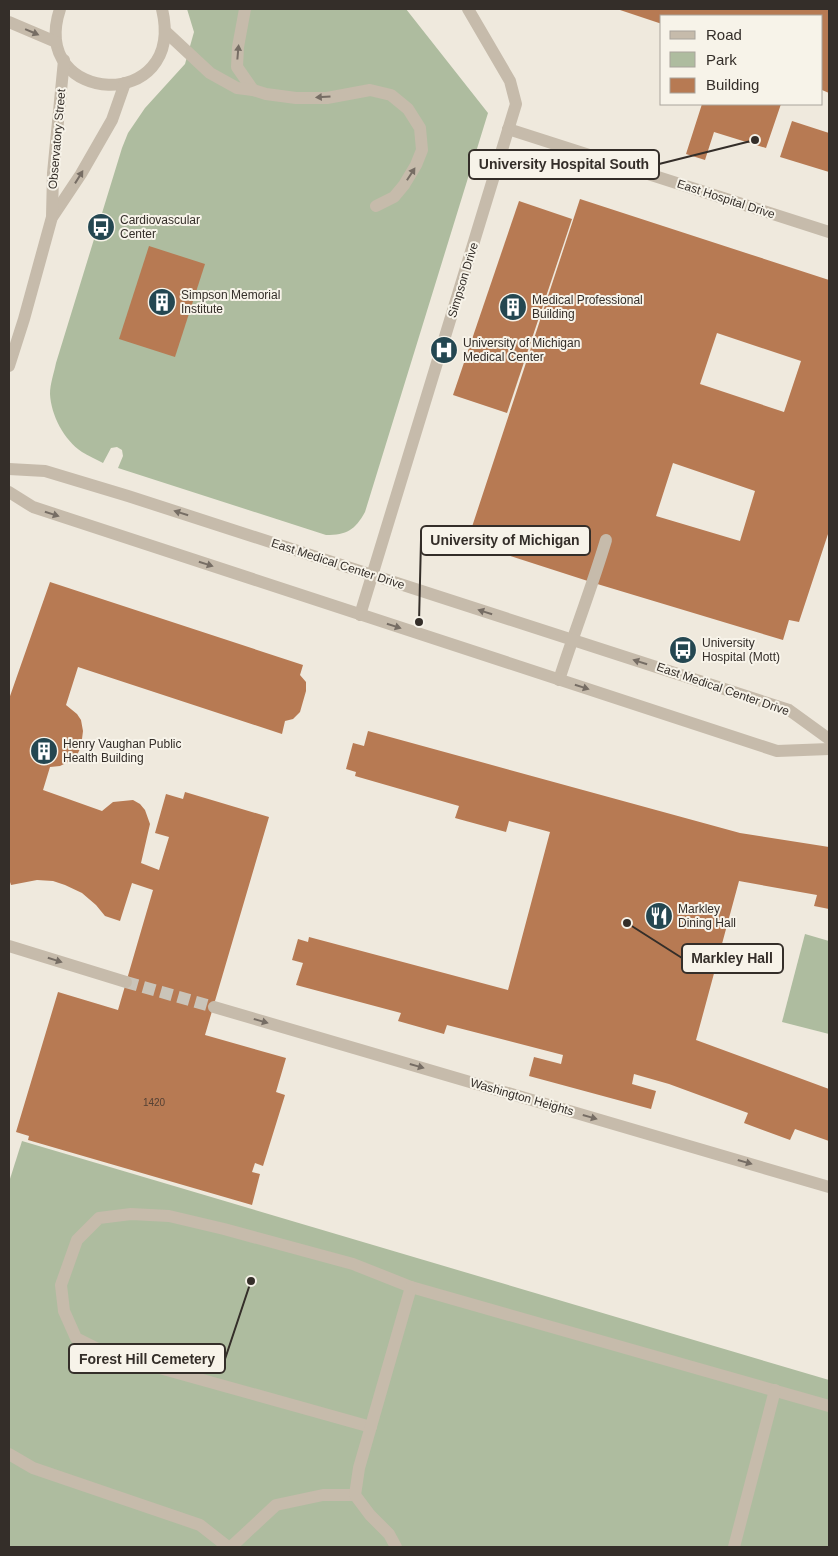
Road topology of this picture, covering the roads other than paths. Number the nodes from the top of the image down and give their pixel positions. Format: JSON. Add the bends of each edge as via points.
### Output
{"nodes":[{"id":1,"x":60,"y":9,"type":"edge"},
{"id":2,"x":162,"y":9,"type":"edge"},
{"id":3,"x":245,"y":9,"type":"edge"},
{"id":4,"x":468,"y":9,"type":"edge"},
{"id":5,"x":9,"y":22,"type":"edge"},
{"id":6,"x":166,"y":32,"type":"junction"},
{"id":7,"x":56,"y":42,"type":"junction"},
{"id":8,"x":64,"y":60,"type":"junction"},
{"id":9,"x":125,"y":83,"type":"junction"},
{"id":10,"x":253,"y":90,"type":"junction"},
{"id":11,"x":508,"y":129,"type":"junction"},
{"id":12,"x":376,"y":206,"type":"dead end"},
{"id":13,"x":52,"y":217,"type":"junction"},
{"id":14,"x":829,"y":232,"type":"edge"},
{"id":15,"x":9,"y":366,"type":"edge"},
{"id":16,"x":9,"y":469,"type":"edge"},
{"id":17,"x":9,"y":492,"type":"edge"},
{"id":18,"x":606,"y":540,"type":"dead end"},
{"id":19,"x":372,"y":575,"type":"junction"},
{"id":20,"x":360,"y":615,"type":"junction"},
{"id":21,"x":572,"y":640,"type":"junction"},
{"id":22,"x":559,"y":680,"type":"junction"},
{"id":23,"x":829,"y":739,"type":"edge"},
{"id":24,"x":829,"y":749,"type":"edge"},
{"id":25,"x":9,"y":946,"type":"edge"},
{"id":26,"x":126,"y":982,"type":"tunnel mouth"},
{"id":27,"x":214,"y":1007,"type":"tunnel mouth"},
{"id":28,"x":829,"y":1187,"type":"edge"},
{"id":29,"x":411,"y":1287,"type":"junction"},
{"id":30,"x":775,"y":1390,"type":"junction"},
{"id":31,"x":829,"y":1406,"type":"edge"},
{"id":32,"x":371,"y":1427,"type":"junction"},
{"id":33,"x":9,"y":1454,"type":"edge"},
{"id":34,"x":356,"y":1495,"type":"junction"},
{"id":35,"x":230,"y":1547,"type":"edge"},
{"id":36,"x":396,"y":1547,"type":"edge"},
{"id":37,"x":734,"y":1547,"type":"edge"}],
"edges":[{"from":1,"to":7,"type":"street","via":[[55,22]]},
{"from":2,"to":6,"type":"street"},
{"from":10,"to":3,"type":"street","one_way":true,"via":[[237,67]]},
{"from":4,"to":11,"type":"street","name":"Simpson Drive","via":[[510,81],[516,104]]},
{"from":5,"to":7,"type":"street","one_way":true},
{"from":6,"to":9,"type":"street","via":[[157,61],[143,75]]},
{"from":6,"to":10,"type":"street","via":[[210,73],[237,88]]},
{"from":7,"to":8,"type":"street"},
{"from":8,"to":9,"type":"street","via":[[88,82],[108,86]]},
{"from":8,"to":13,"type":"street","name":"Observatory Street"},
{"from":13,"to":9,"type":"street","name":"Observatory Street","one_way":true,"via":[[112,120]]},
{"from":12,"to":10,"type":"street","one_way":true,"via":[[394,196],[404,185],[422,150],[420,128],[408,109],[391,95],[370,90],[327,98],[296,98]]},
{"from":11,"to":14,"type":"street","name":"East Hospital Drive"},
{"from":11,"to":19,"type":"street","name":"Simpson Drive"},
{"from":13,"to":15,"type":"street","name":"Observatory Street"},
{"from":19,"to":16,"type":"street","name":"East Medical Center Drive","one_way":true,"via":[[45,471]]},
{"from":17,"to":20,"type":"street","one_way":true,"via":[[33,508]]},
{"from":18,"to":21,"type":"street"},
{"from":19,"to":20,"type":"street","name":"Simpson Drive"},
{"from":21,"to":19,"type":"street","name":"East Medical Center Drive","one_way":true},
{"from":20,"to":22,"type":"street","one_way":true},
{"from":21,"to":22,"type":"street"},
{"from":23,"to":21,"type":"street","name":"East Medical Center Drive","one_way":true,"via":[[789,710]]},
{"from":22,"to":24,"type":"street","one_way":true,"via":[[777,751]]},
{"from":25,"to":26,"type":"street","one_way":true},
{"from":27,"to":28,"type":"street","name":"Washington Heights","one_way":true},
{"from":29,"to":30,"type":"street"},
{"from":29,"to":32,"type":"street"},
{"from":29,"to":32,"type":"street","via":[[353,1264],[224,1229],[169,1216],[131,1214],[99,1218],[77,1240],[61,1285],[64,1310],[76,1338],[106,1353]]},
{"from":30,"to":31,"type":"street"},
{"from":30,"to":37,"type":"street"},
{"from":32,"to":34,"type":"street","via":[[359,1468]]},
{"from":33,"to":35,"type":"street","via":[[33,1468],[200,1524]]},
{"from":34,"to":35,"type":"street","via":[[323,1495],[276,1505]]},
{"from":34,"to":36,"type":"street"}]}
